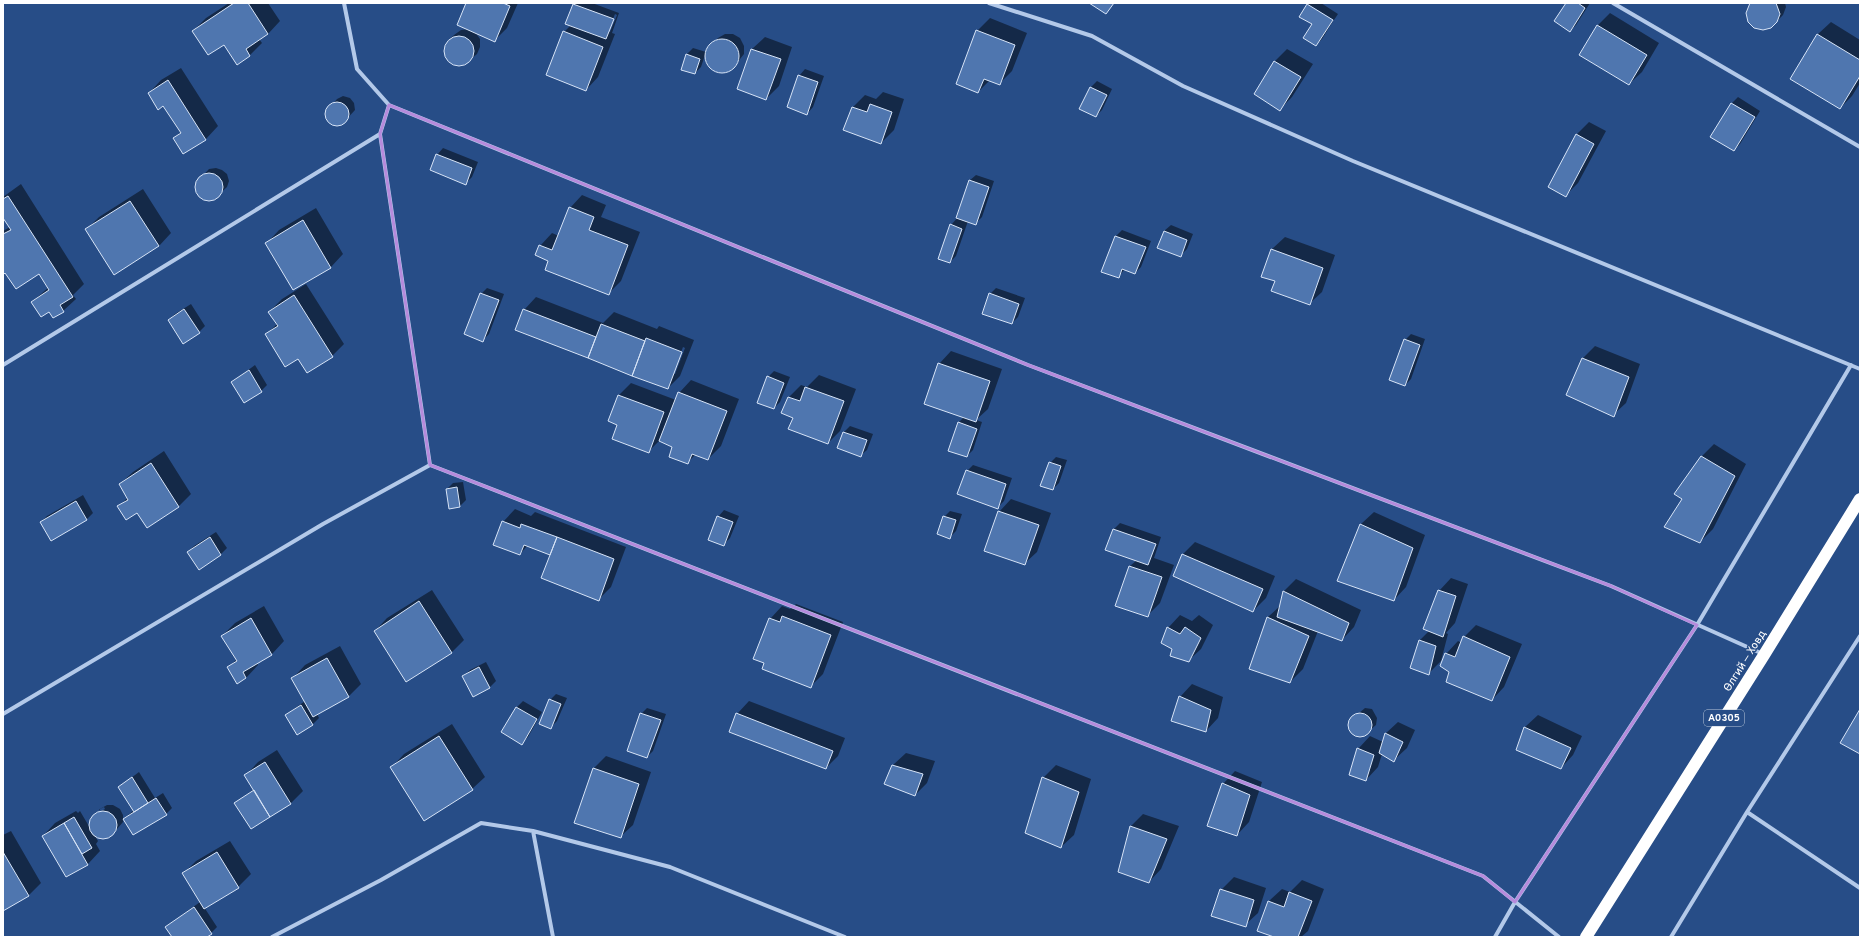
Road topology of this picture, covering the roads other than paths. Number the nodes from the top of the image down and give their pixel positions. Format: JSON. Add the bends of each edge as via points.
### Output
{"nodes":[{"id":1,"x":344,"y":3,"type":"edge"},
{"id":2,"x":989,"y":3,"type":"edge"},
{"id":3,"x":1613,"y":3,"type":"edge"},
{"id":4,"x":389,"y":105,"type":"junction"},
{"id":5,"x":380,"y":134,"type":"junction"},
{"id":6,"x":1860,"y":147,"type":"edge"},
{"id":7,"x":3,"y":365,"type":"edge"},
{"id":8,"x":1851,"y":365,"type":"junction"},
{"id":9,"x":1860,"y":368,"type":"edge"},
{"id":10,"x":430,"y":465,"type":"junction"},
{"id":11,"x":1860,"y":499,"type":"edge"},
{"id":12,"x":1697,"y":625,"type":"junction"},
{"id":13,"x":1860,"y":636,"type":"edge"},
{"id":14,"x":1764,"y":655,"type":"junction"},
{"id":15,"x":3,"y":714,"type":"edge"},
{"id":16,"x":1747,"y":812,"type":"junction"},
{"id":17,"x":532,"y":831,"type":"junction"},
{"id":18,"x":1860,"y":888,"type":"edge"},
{"id":19,"x":1516,"y":902,"type":"junction"},
{"id":20,"x":272,"y":937,"type":"edge"},
{"id":21,"x":553,"y":937,"type":"edge"},
{"id":22,"x":845,"y":937,"type":"edge"},
{"id":23,"x":1495,"y":937,"type":"edge"},
{"id":24,"x":1559,"y":937,"type":"edge"},
{"id":25,"x":1586,"y":937,"type":"edge"},
{"id":26,"x":1671,"y":937,"type":"edge"}],
"edges":[{"from":1,"to":4,"type":"street","via":[[357,68]]},
{"from":2,"to":8,"type":"street","via":[[1092,36],[1184,86],[1353,162]]},
{"from":3,"to":6,"type":"street"},
{"from":4,"to":5,"type":"street"},
{"from":4,"to":12,"type":"street","via":[[1020,362],[1611,586]]},
{"from":5,"to":7,"type":"street"},
{"from":5,"to":10,"type":"street"},
{"from":8,"to":9,"type":"street"},
{"from":8,"to":12,"type":"street"},
{"from":10,"to":15,"type":"street","via":[[323,524]]},
{"from":10,"to":19,"type":"street","via":[[1482,876]]},
{"from":11,"to":14,"type":"highway","name":"Өлгий — Ховд","number":"A0305"},
{"from":12,"to":14,"type":"street"},
{"from":12,"to":19,"type":"street"},
{"from":13,"to":16,"type":"street"},
{"from":14,"to":25,"type":"highway","name":"Өлгий — Ховд","number":"A0305"},
{"from":16,"to":18,"type":"street"},
{"from":16,"to":26,"type":"street"},
{"from":17,"to":20,"type":"street","via":[[481,823]]},
{"from":17,"to":21,"type":"street"},
{"from":17,"to":22,"type":"street","via":[[670,867]]},
{"from":19,"to":23,"type":"street"},
{"from":19,"to":24,"type":"street"}]}
